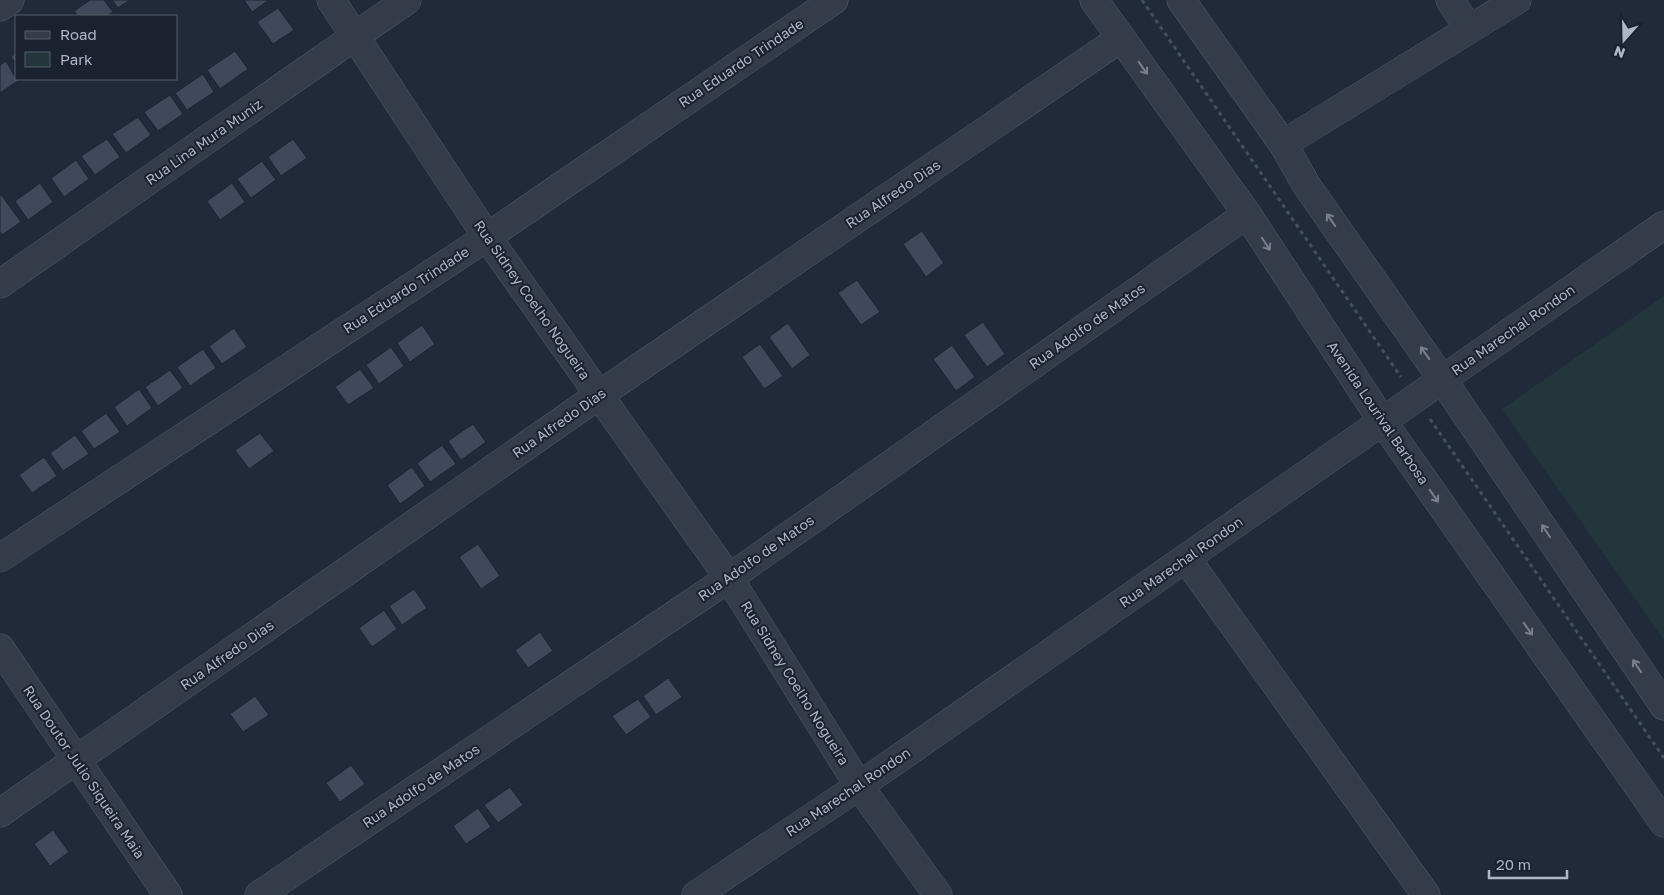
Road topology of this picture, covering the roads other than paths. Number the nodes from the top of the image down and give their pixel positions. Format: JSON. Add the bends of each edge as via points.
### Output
{"nodes":[{"id":1,"x":10,"y":0,"type":"edge"},
{"id":2,"x":331,"y":0,"type":"edge"},
{"id":3,"x":407,"y":0,"type":"edge"},
{"id":4,"x":834,"y":0,"type":"edge"},
{"id":5,"x":1094,"y":0,"type":"edge"},
{"id":6,"x":1181,"y":0,"type":"edge"},
{"id":7,"x":1450,"y":0,"type":"edge"},
{"id":8,"x":1517,"y":0,"type":"edge"},
{"id":9,"x":0,"y":7,"type":"edge"},
{"id":10,"x":1469,"y":29,"type":"junction"},
{"id":11,"x":356,"y":36,"type":"junction"},
{"id":12,"x":1121,"y":38,"type":"junction"},
{"id":13,"x":1282,"y":144,"type":"junction"},
{"id":14,"x":1247,"y":214,"type":"junction"},
{"id":15,"x":1664,"y":225,"type":"edge"},
{"id":16,"x":487,"y":237,"type":"junction"},
{"id":17,"x":0,"y":284,"type":"edge"},
{"id":18,"x":1442,"y":379,"type":"junction"},
{"id":19,"x":599,"y":395,"type":"junction"},
{"id":20,"x":1383,"y":422,"type":"junction"},
{"id":21,"x":0,"y":558,"type":"edge"},
{"id":22,"x":1186,"y":558,"type":"junction"},
{"id":23,"x":729,"y":578,"type":"junction"},
{"id":24,"x":0,"y":648,"type":"edge"},
{"id":25,"x":1664,"y":706,"type":"edge"},
{"id":26,"x":77,"y":760,"type":"junction"},
{"id":27,"x":859,"y":786,"type":"junction"},
{"id":28,"x":0,"y":813,"type":"edge"},
{"id":29,"x":1664,"y":824,"type":"edge"},
{"id":30,"x":168,"y":895,"type":"edge"},
{"id":31,"x":259,"y":895,"type":"edge"},
{"id":32,"x":696,"y":895,"type":"edge"},
{"id":33,"x":938,"y":895,"type":"edge"},
{"id":34,"x":1426,"y":895,"type":"edge"}],
"edges":[{"from":1,"to":9,"type":"street"},
{"from":2,"to":11,"type":"street","name":"Rua Sidney Coelho Nogueira"},
{"from":3,"to":11,"type":"street","name":"Rua Lina Mura Muniz"},
{"from":4,"to":16,"type":"street","name":"Rua Eduardo Trindade"},
{"from":5,"to":12,"type":"street","name":"Avenida Lourival Barbosa"},
{"from":6,"to":13,"type":"street"},
{"from":7,"to":10,"type":"street"},
{"from":8,"to":10,"type":"street"},
{"from":10,"to":13,"type":"street"},
{"from":11,"to":16,"type":"street","name":"Rua Sidney Coelho Nogueira"},
{"from":11,"to":17,"type":"street","name":"Rua Lina Mura Muniz"},
{"from":12,"to":14,"type":"street","name":"Avenida Lourival Barbosa","one_way":true},
{"from":12,"to":19,"type":"street","name":"Rua Alfredo Dias"},
{"from":18,"to":13,"type":"street","one_way":true,"via":[[1307,186]]},
{"from":14,"to":20,"type":"street","name":"Avenida Lourival Barbosa","one_way":true},
{"from":14,"to":23,"type":"street","name":"Rua Adolfo de Matos"},
{"from":15,"to":18,"type":"street","name":"Rua Marechal Rondon"},
{"from":16,"to":19,"type":"street","name":"Rua Sidney Coelho Nogueira"},
{"from":16,"to":21,"type":"street","name":"Rua Eduardo Trindade"},
{"from":18,"to":20,"type":"street","name":"Rua Marechal Rondon"},
{"from":25,"to":18,"type":"street","one_way":true},
{"from":19,"to":23,"type":"street","name":"Rua Sidney Coelho Nogueira"},
{"from":19,"to":26,"type":"street","name":"Rua Alfredo Dias"},
{"from":20,"to":22,"type":"street","name":"Rua Marechal Rondon"},
{"from":20,"to":29,"type":"street","name":"Avenida Lourival Barbosa","one_way":true},
{"from":22,"to":27,"type":"street","name":"Rua Marechal Rondon"},
{"from":22,"to":34,"type":"street"},
{"from":23,"to":27,"type":"street","name":"Rua Sidney Coelho Nogueira"},
{"from":23,"to":31,"type":"street","name":"Rua Adolfo de Matos"},
{"from":24,"to":26,"type":"street","name":"Rua Doutor Julio Siqueira Maia"},
{"from":26,"to":28,"type":"street","name":"Rua Alfredo Dias"},
{"from":26,"to":30,"type":"street","name":"Rua Doutor Julio Siqueira Maia"},
{"from":27,"to":32,"type":"street","name":"Rua Marechal Rondon"},
{"from":27,"to":33,"type":"street","name":"Rua Sidney Coelho Nogueira"}]}
